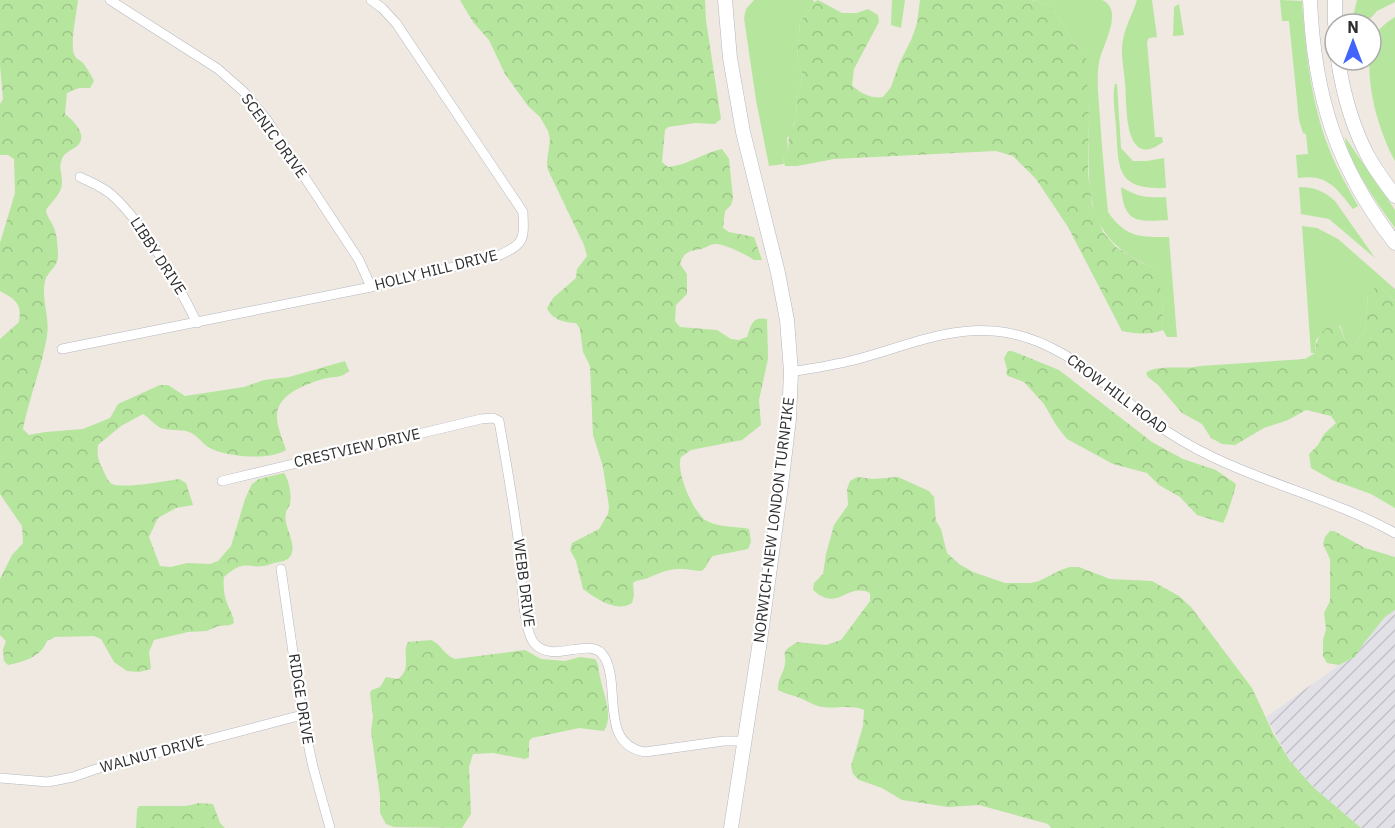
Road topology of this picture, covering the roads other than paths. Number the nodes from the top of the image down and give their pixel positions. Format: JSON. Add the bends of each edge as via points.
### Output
{"nodes":[{"id":1,"x":110,"y":0,"type":"edge"},
{"id":2,"x":371,"y":0,"type":"edge"},
{"id":3,"x":725,"y":0,"type":"edge"},
{"id":4,"x":1310,"y":0,"type":"edge"},
{"id":5,"x":1341,"y":72,"type":"edge"},
{"id":6,"x":80,"y":177,"type":"dead end"},
{"id":7,"x":1395,"y":196,"type":"edge"},
{"id":8,"x":1395,"y":243,"type":"edge"},
{"id":9,"x":371,"y":287,"type":"junction"},
{"id":10,"x":197,"y":323,"type":"junction"},
{"id":11,"x":62,"y":349,"type":"dead end"},
{"id":12,"x":791,"y":372,"type":"junction"},
{"id":13,"x":493,"y":418,"type":"joint"},
{"id":14,"x":222,"y":481,"type":"dead end"},
{"id":15,"x":1395,"y":533,"type":"edge"},
{"id":16,"x":281,"y":569,"type":"dead end"},
{"id":17,"x":302,"y":715,"type":"junction"},
{"id":18,"x":745,"y":741,"type":"junction"},
{"id":19,"x":0,"y":778,"type":"edge"},
{"id":20,"x":330,"y":828,"type":"edge"},
{"id":21,"x":731,"y":828,"type":"edge"}],
"edges":[{"from":1,"to":9,"type":"street","name":"SCENIC DRIVE","via":[[218,69],[244,92],[267,120],[353,251]]},
{"from":2,"to":9,"type":"street","name":"HOLLY HILL DRIVE","via":[[396,23],[514,196],[523,212],[524,234],[517,247],[498,256]]},
{"from":3,"to":12,"type":"main road","name":"NORWICH-NEW LONDON TURNPIKE","via":[[742,132],[778,273]]},
{"from":4,"to":8,"type":"main road","via":[[1317,73],[1327,119],[1354,182]]},
{"from":5,"to":7,"type":"main road","via":[[1360,139]]},
{"from":6,"to":10,"type":"street","name":"LIBBY DRIVE","via":[[110,194],[134,218]]},
{"from":9,"to":10,"type":"street","name":"HOLLY HILL DRIVE"},
{"from":10,"to":11,"type":"street","name":"HOLLY HILL DRIVE"},
{"from":12,"to":15,"type":"street","name":"CROW HILL ROAD","via":[[855,360],[951,333],[975,330],[1027,337],[1072,358],[1166,430],[1212,458],[1332,503]]},
{"from":12,"to":18,"type":"main road","name":"NORWICH-NEW LONDON TURNPIKE","via":[[781,486]]},
{"from":13,"to":14,"type":"street","name":"CRESTVIEW DRIVE"},
{"from":13,"to":18,"type":"street","name":"WEBB DRIVE","via":[[499,421],[519,541],[525,614],[534,642],[543,650],[556,652],[590,648],[599,651],[609,668],[619,734],[637,750]]},
{"from":16,"to":17,"type":"street","name":"RIDGE DRIVE"},
{"from":17,"to":19,"type":"street","name":"WALNUT DRIVE","via":[[73,777],[48,782]]},
{"from":17,"to":20,"type":"street","name":"RIDGE DRIVE"},
{"from":18,"to":21,"type":"main road","name":"NORWICH-NEW LONDON TURNPIKE"}]}
